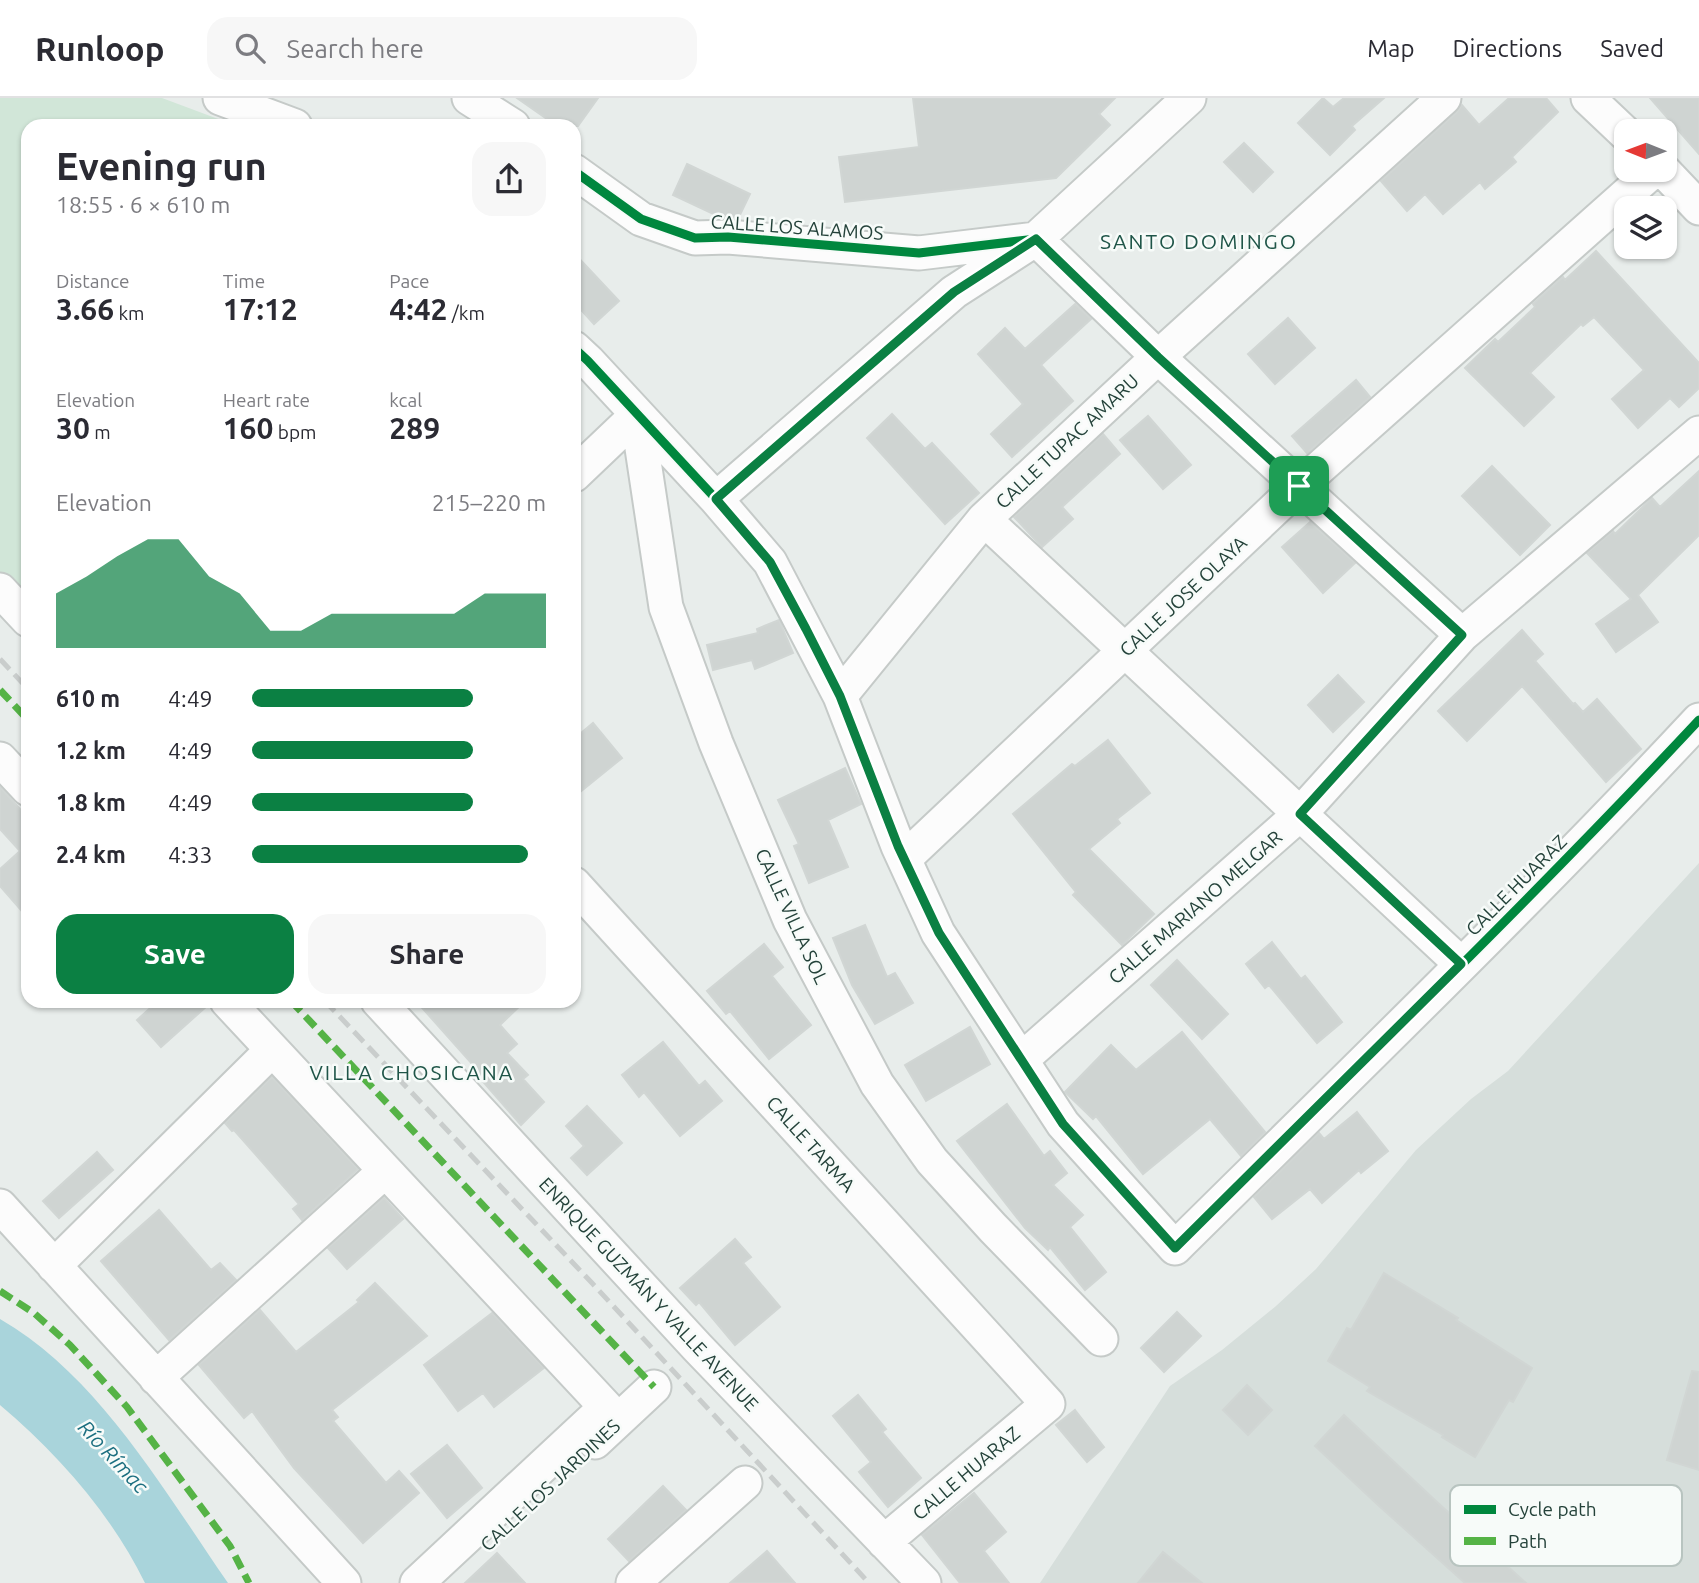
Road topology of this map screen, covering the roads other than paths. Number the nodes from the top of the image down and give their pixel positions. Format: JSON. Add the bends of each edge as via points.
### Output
{"nodes":[{"id":1,"x":220,"y":98,"type":"edge"},
{"id":2,"x":469,"y":98,"type":"edge"},
{"id":3,"x":1189,"y":98,"type":"edge"},
{"id":4,"x":1444,"y":98,"type":"edge"},
{"id":5,"x":1588,"y":98,"type":"edge"},
{"id":6,"x":276,"y":119,"type":"edge"},
{"id":7,"x":502,"y":119,"type":"edge"},
{"id":8,"x":1614,"y":123,"type":"edge"},
{"id":9,"x":581,"y":175,"type":"edge"},
{"id":10,"x":1641,"y":182,"type":"edge"},
{"id":11,"x":1674,"y":182,"type":"edge"},
{"id":12,"x":1699,"y":208,"type":"edge"},
{"id":13,"x":1036,"y":239,"type":"junction"},
{"id":14,"x":581,"y":354,"type":"edge"},
{"id":15,"x":1158,"y":357,"type":"junction"},
{"id":16,"x":637,"y":415,"type":"junction"},
{"id":17,"x":1699,"y":433,"type":"edge"},
{"id":18,"x":581,"y":468,"type":"edge"},
{"id":19,"x":1299,"y":486,"type":"junction"},
{"id":20,"x":716,"y":499,"type":"junction"},
{"id":21,"x":984,"y":519,"type":"junction"},
{"id":22,"x":0,"y":590,"type":"edge"},
{"id":23,"x":21,"y":612,"type":"edge"},
{"id":24,"x":1462,"y":635,"type":"junction"},
{"id":25,"x":1125,"y":651,"type":"junction"},
{"id":26,"x":840,"y":696,"type":"junction"},
{"id":27,"x":1699,"y":720,"type":"edge"},
{"id":28,"x":0,"y":759,"type":"edge"},
{"id":29,"x":21,"y":782,"type":"edge"},
{"id":30,"x":1300,"y":814,"type":"junction"},
{"id":31,"x":904,"y":859,"type":"junction"},
{"id":32,"x":581,"y":892,"type":"edge"},
{"id":33,"x":1461,"y":964,"type":"junction"},
{"id":34,"x":233,"y":1008,"type":"edge"},
{"id":35,"x":384,"y":1008,"type":"edge"},
{"id":36,"x":272,"y":1050,"type":"junction"},
{"id":37,"x":1022,"y":1059,"type":"junction"},
{"id":38,"x":385,"y":1171,"type":"junction"},
{"id":39,"x":0,"y":1206,"type":"edge"},
{"id":40,"x":54,"y":1266,"type":"junction"},
{"id":41,"x":1101,"y":1339,"type":"dead end"},
{"id":42,"x":156,"y":1378,"type":"junction"},
{"id":43,"x":654,"y":1387,"type":"dead end"},
{"id":44,"x":1048,"y":1404,"type":"joint"},
{"id":45,"x":745,"y":1483,"type":"dead end"},
{"id":46,"x":884,"y":1542,"type":"junction"},
{"id":47,"x":344,"y":1583,"type":"edge"},
{"id":48,"x":417,"y":1583,"type":"edge"},
{"id":49,"x":446,"y":1583,"type":"edge"},
{"id":50,"x":633,"y":1583,"type":"edge"},
{"id":51,"x":924,"y":1583,"type":"edge"}],
"edges":[{"from":1,"to":6,"type":"street"},
{"from":2,"to":7,"type":"street"},
{"from":3,"to":13,"type":"street"},
{"from":4,"to":15,"type":"street","name":"CALLE TUPAC AMARU"},
{"from":5,"to":8,"type":"street"},
{"from":9,"to":13,"type":"street","name":"CALLE LOS ALAMOS","via":[[641,219],[695,238],[919,253]]},
{"from":10,"to":19,"type":"street","name":"CALLE JOSE OLAYA"},
{"from":11,"to":12,"type":"street"},
{"from":13,"to":15,"type":"street"},
{"from":13,"to":20,"type":"street","via":[[954,292]]},
{"from":14,"to":16,"type":"street"},
{"from":15,"to":19,"type":"street"},
{"from":15,"to":21,"type":"street","name":"CALLE TUPAC AMARU"},
{"from":16,"to":18,"type":"street"},
{"from":16,"to":20,"type":"street"},
{"from":16,"to":41,"type":"street","name":"CALLE VILLA SOL","via":[[666,607],[716,743],[790,920],[877,1084],[932,1161]]},
{"from":17,"to":24,"type":"street","name":"CALLE MARIANO MELGAR"},
{"from":19,"to":24,"type":"street"},
{"from":19,"to":25,"type":"street","name":"CALLE JOSE OLAYA"},
{"from":20,"to":26,"type":"street","via":[[770,562]]},
{"from":21,"to":25,"type":"street"},
{"from":21,"to":26,"type":"street","name":"CALLE TUPAC AMARU"},
{"from":22,"to":23,"type":"street"},
{"from":24,"to":30,"type":"street","name":"CALLE MARIANO MELGAR"},
{"from":25,"to":30,"type":"street"},
{"from":25,"to":31,"type":"street","name":"CALLE JOSE OLAYA"},
{"from":26,"to":31,"type":"street"},
{"from":27,"to":33,"type":"street","name":"CALLE HUARAZ"},
{"from":28,"to":29,"type":"street"},
{"from":30,"to":33,"type":"street"},
{"from":30,"to":37,"type":"street","name":"CALLE MARIANO MELGAR"},
{"from":31,"to":37,"type":"street","via":[[939,933]]},
{"from":32,"to":44,"type":"street","name":"CALLE TARMA"},
{"from":33,"to":37,"type":"street","name":"CALLE HUARAZ","via":[[1175,1248],[1063,1124]]},
{"from":34,"to":36,"type":"street"},
{"from":35,"to":46,"type":"street","name":"ENRIQUE GUZMÁN Y VALLE AVENUE"},
{"from":36,"to":38,"type":"street"},
{"from":36,"to":40,"type":"street"},
{"from":38,"to":42,"type":"street"},
{"from":38,"to":48,"type":"street","via":[[606,1407]]},
{"from":39,"to":40,"type":"street"},
{"from":40,"to":42,"type":"street"},
{"from":42,"to":47,"type":"street"},
{"from":43,"to":49,"type":"street","name":"CALLE LOS JARDINES"},
{"from":44,"to":46,"type":"street","name":"CALLE HUARAZ"},
{"from":45,"to":50,"type":"street"},
{"from":46,"to":51,"type":"street","name":"ENRIQUE GUZMÁN Y VALLE AVENUE"}]}
